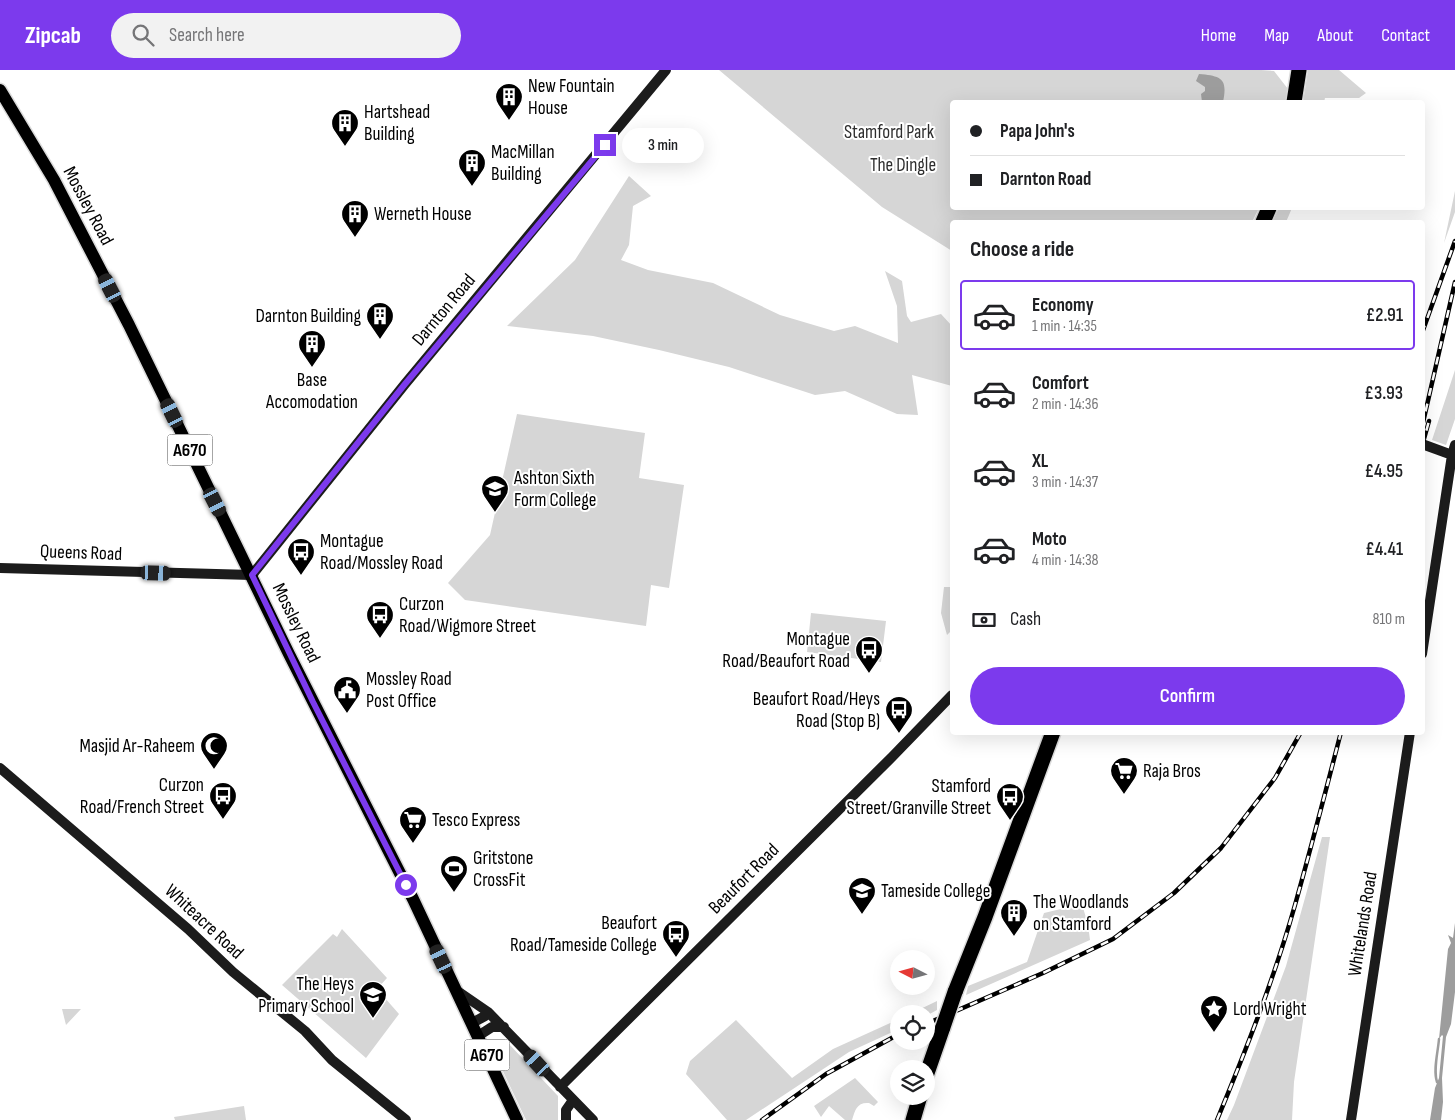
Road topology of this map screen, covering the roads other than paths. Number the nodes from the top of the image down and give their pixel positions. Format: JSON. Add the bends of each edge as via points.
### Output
{"nodes":[{"id":1,"x":666,"y":70,"type":"edge"},
{"id":2,"x":1299,"y":70,"type":"edge"},
{"id":3,"x":0,"y":90,"type":"edge"},
{"id":4,"x":1294,"y":100,"type":"edge"},
{"id":5,"x":1425,"y":445,"type":"edge"},
{"id":6,"x":1454,"y":452,"type":"edge"},
{"id":7,"x":0,"y":568,"type":"edge"},
{"id":8,"x":252,"y":575,"type":"junction"},
{"id":9,"x":1425,"y":635,"type":"edge"},
{"id":10,"x":950,"y":698,"type":"edge"},
{"id":11,"x":1052,"y":735,"type":"edge"},
{"id":12,"x":1410,"y":735,"type":"edge"},
{"id":13,"x":0,"y":768,"type":"edge"},
{"id":14,"x":455,"y":990,"type":"junction"},
{"id":15,"x":488,"y":1012,"type":"junction"},
{"id":16,"x":472,"y":1023,"type":"junction"},
{"id":17,"x":504,"y":1028,"type":"junction"},
{"id":18,"x":478,"y":1036,"type":"junction"},
{"id":19,"x":932,"y":1060,"type":"edge"},
{"id":20,"x":560,"y":1087,"type":"junction"},
{"id":21,"x":573,"y":1100,"type":"junction"},
{"id":22,"x":406,"y":1120,"type":"edge"},
{"id":23,"x":517,"y":1120,"type":"edge"},
{"id":24,"x":566,"y":1120,"type":"edge"},
{"id":25,"x":593,"y":1120,"type":"edge"},
{"id":26,"x":1351,"y":1120,"type":"edge"}],
"edges":[{"from":1,"to":8,"type":"street","name":"Darnton Road"},
{"from":2,"to":4,"type":"highway"},
{"from":3,"to":8,"type":"main road","name":"Mossley Road","number":"A670","via":[[54,180],[103,273]]},
{"from":5,"to":6,"type":"street"},
{"from":6,"to":9,"type":"street"},
{"from":7,"to":8,"type":"street","name":"Queens Road"},
{"from":8,"to":14,"type":"main road","name":"Mossley Road","number":"A670"},
{"from":10,"to":20,"type":"street","name":"Beaufort Road"},
{"from":11,"to":19,"type":"highway","bridge":true},
{"from":12,"to":26,"type":"street","name":"Whitelands Road"},
{"from":13,"to":22,"type":"street","name":"Whiteacre Road","via":[[182,923],[233,972],[306,1031],[332,1060]]},
{"from":14,"to":15,"type":"street"},
{"from":14,"to":16,"type":"main road","number":"A670"},
{"from":15,"to":16,"type":"street"},
{"from":15,"to":17,"type":"street"},
{"from":16,"to":18,"type":"main road","number":"A670"},
{"from":17,"to":18,"type":"street","via":[[492,1028]]},
{"from":17,"to":20,"type":"street"},
{"from":18,"to":23,"type":"main road","number":"A670"},
{"from":20,"to":21,"type":"street"},
{"from":21,"to":24,"type":"street","via":[[566,1110]]},
{"from":21,"to":25,"type":"street"}]}
